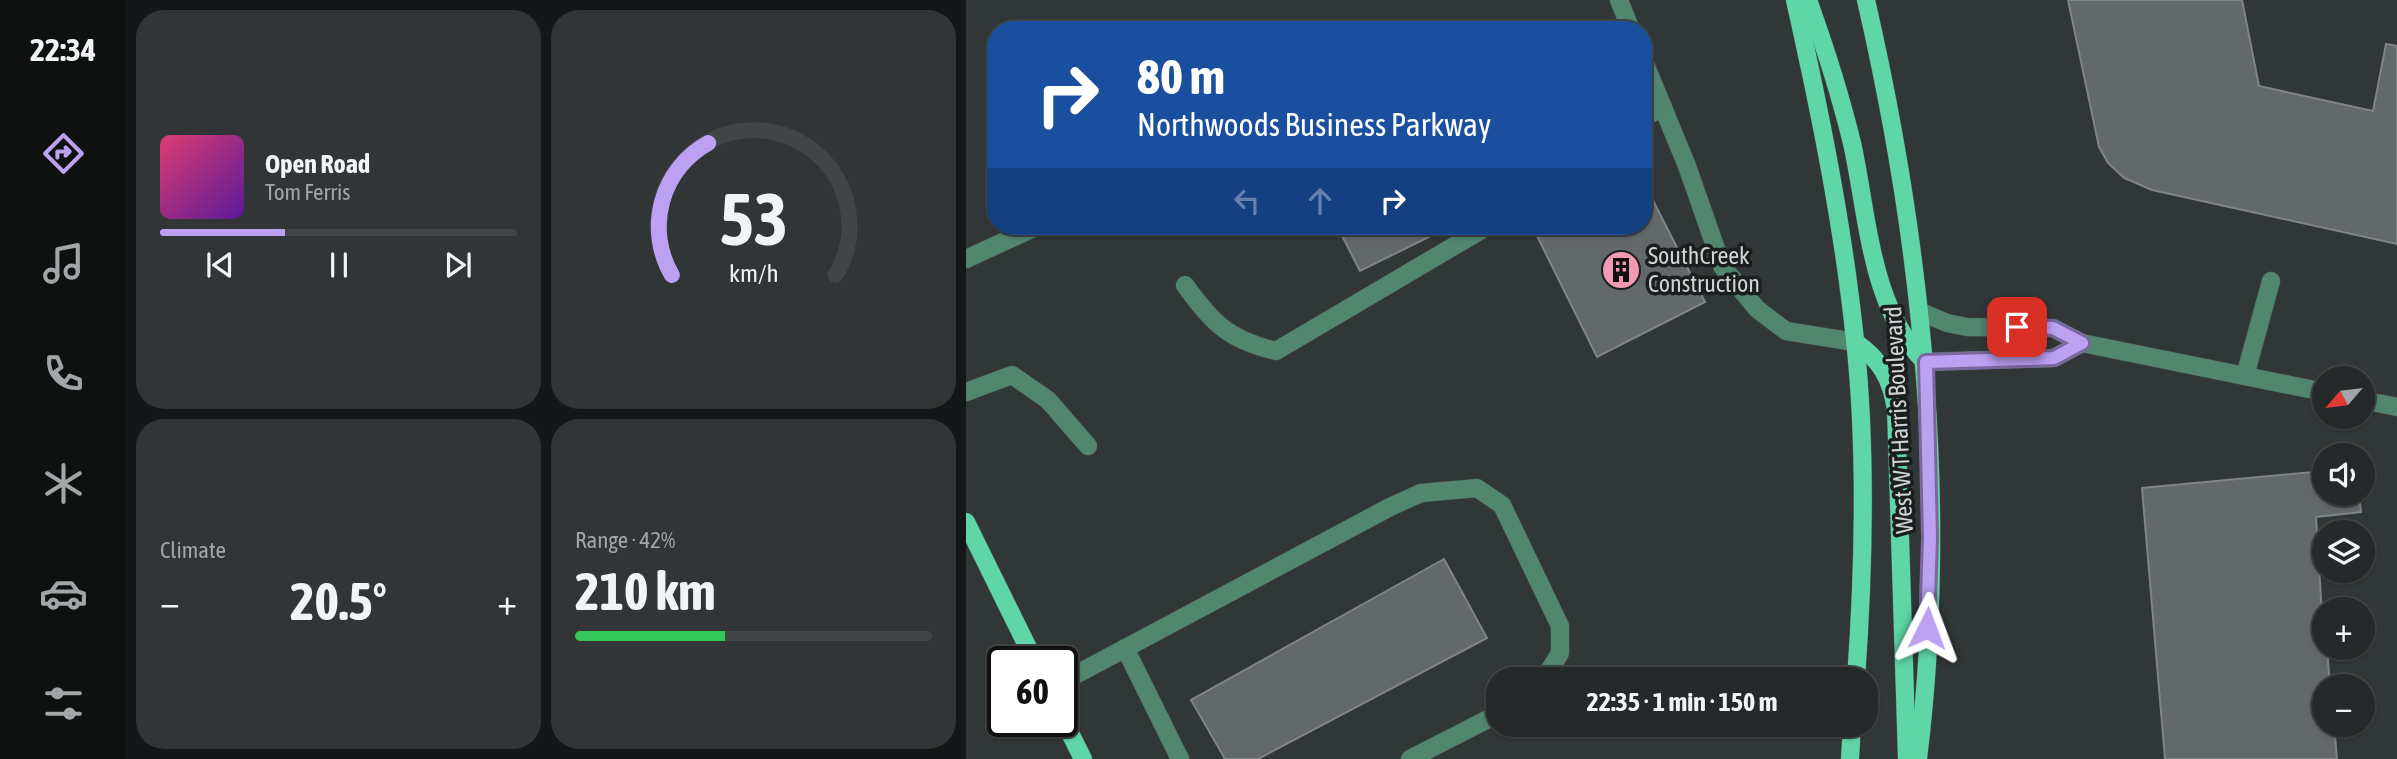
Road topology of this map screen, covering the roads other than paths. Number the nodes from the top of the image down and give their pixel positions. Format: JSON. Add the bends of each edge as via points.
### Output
{"nodes":[{"id":1,"x":1619,"y":0,"type":"edge"},
{"id":2,"x":1795,"y":0,"type":"edge"},
{"id":3,"x":1808,"y":0,"type":"edge"},
{"id":4,"x":1866,"y":0,"type":"edge"},
{"id":5,"x":1627,"y":21,"type":"edge"},
{"id":6,"x":1652,"y":81,"type":"edge"},
{"id":7,"x":1663,"y":107,"type":"junction"},
{"id":8,"x":1652,"y":113,"type":"edge"},
{"id":9,"x":1018,"y":235,"type":"edge"},
{"id":10,"x":1473,"y":235,"type":"edge"},
{"id":11,"x":966,"y":259,"type":"edge"},
{"id":12,"x":2271,"y":281,"type":"dead end"},
{"id":13,"x":1185,"y":285,"type":"dead end"},
{"id":14,"x":1921,"y":312,"type":"junction"},
{"id":15,"x":1855,"y":342,"type":"junction"},
{"id":16,"x":2082,"y":343,"type":"junction"},
{"id":17,"x":1926,"y":362,"type":"junction"},
{"id":18,"x":2245,"y":376,"type":"junction"},
{"id":19,"x":2312,"y":390,"type":"edge"},
{"id":20,"x":966,"y":391,"type":"edge"},
{"id":21,"x":2375,"y":403,"type":"edge"},
{"id":22,"x":2397,"y":407,"type":"edge"},
{"id":23,"x":1088,"y":446,"type":"dead end"},
{"id":24,"x":966,"y":522,"type":"edge"},
{"id":25,"x":1027,"y":646,"type":"edge"},
{"id":26,"x":1125,"y":648,"type":"junction"},
{"id":27,"x":1551,"y":667,"type":"edge"},
{"id":28,"x":1857,"y":667,"type":"edge"},
{"id":29,"x":1078,"y":673,"type":"edge"},
{"id":30,"x":1486,"y":720,"type":"edge"},
{"id":31,"x":1072,"y":737,"type":"edge"},
{"id":32,"x":1851,"y":737,"type":"edge"},
{"id":33,"x":1083,"y":759,"type":"edge"},
{"id":34,"x":1180,"y":759,"type":"edge"},
{"id":35,"x":1410,"y":759,"type":"edge"},
{"id":36,"x":1850,"y":759,"type":"edge"},
{"id":37,"x":1907,"y":759,"type":"edge"},
{"id":38,"x":1918,"y":759,"type":"edge"}],
"edges":[{"from":1,"to":5,"type":"lane"},
{"from":2,"to":15,"type":"main road","name":"West W T Harris Boulevard","via":[[1833,178]]},
{"from":3,"to":17,"type":"main road","via":[[1851,141],[1888,307],[1912,348]]},
{"from":4,"to":14,"type":"main road","name":"West W T Harris Boulevard"},
{"from":6,"to":7,"type":"lane"},
{"from":7,"to":8,"type":"lane"},
{"from":7,"to":15,"type":"lane","via":[[1723,266],[1757,309],[1786,331]]},
{"from":9,"to":11,"type":"lane"},
{"from":10,"to":13,"type":"lane","via":[[1276,351],[1246,344],[1222,329]]},
{"from":12,"to":18,"type":"lane"},
{"from":14,"to":16,"type":"lane","via":[[1967,327],[2053,328]]},
{"from":14,"to":17,"type":"main road","name":"West W T Harris Boulevard"},
{"from":15,"to":28,"type":"main road","name":"West W T Harris Boulevard","via":[[1863,552]]},
{"from":15,"to":37,"type":"main road","via":[[1880,362],[1896,409]]},
{"from":16,"to":17,"type":"lane","via":[[2054,358]]},
{"from":16,"to":18,"type":"lane"},
{"from":17,"to":38,"type":"main road","name":"West W T Harris Boulevard","via":[[1930,585]]},
{"from":18,"to":19,"type":"lane"},
{"from":20,"to":23,"type":"lane","via":[[1012,374],[1048,400]]},
{"from":21,"to":22,"type":"lane"},
{"from":24,"to":25,"type":"main road"},
{"from":26,"to":27,"type":"lane","via":[[1390,507],[1422,493],[1478,488],[1503,505],[1560,626],[1560,653]]},
{"from":26,"to":29,"type":"lane"},
{"from":26,"to":34,"type":"lane"},
{"from":30,"to":35,"type":"lane"},
{"from":31,"to":33,"type":"main road"},
{"from":32,"to":36,"type":"main road"}]}
